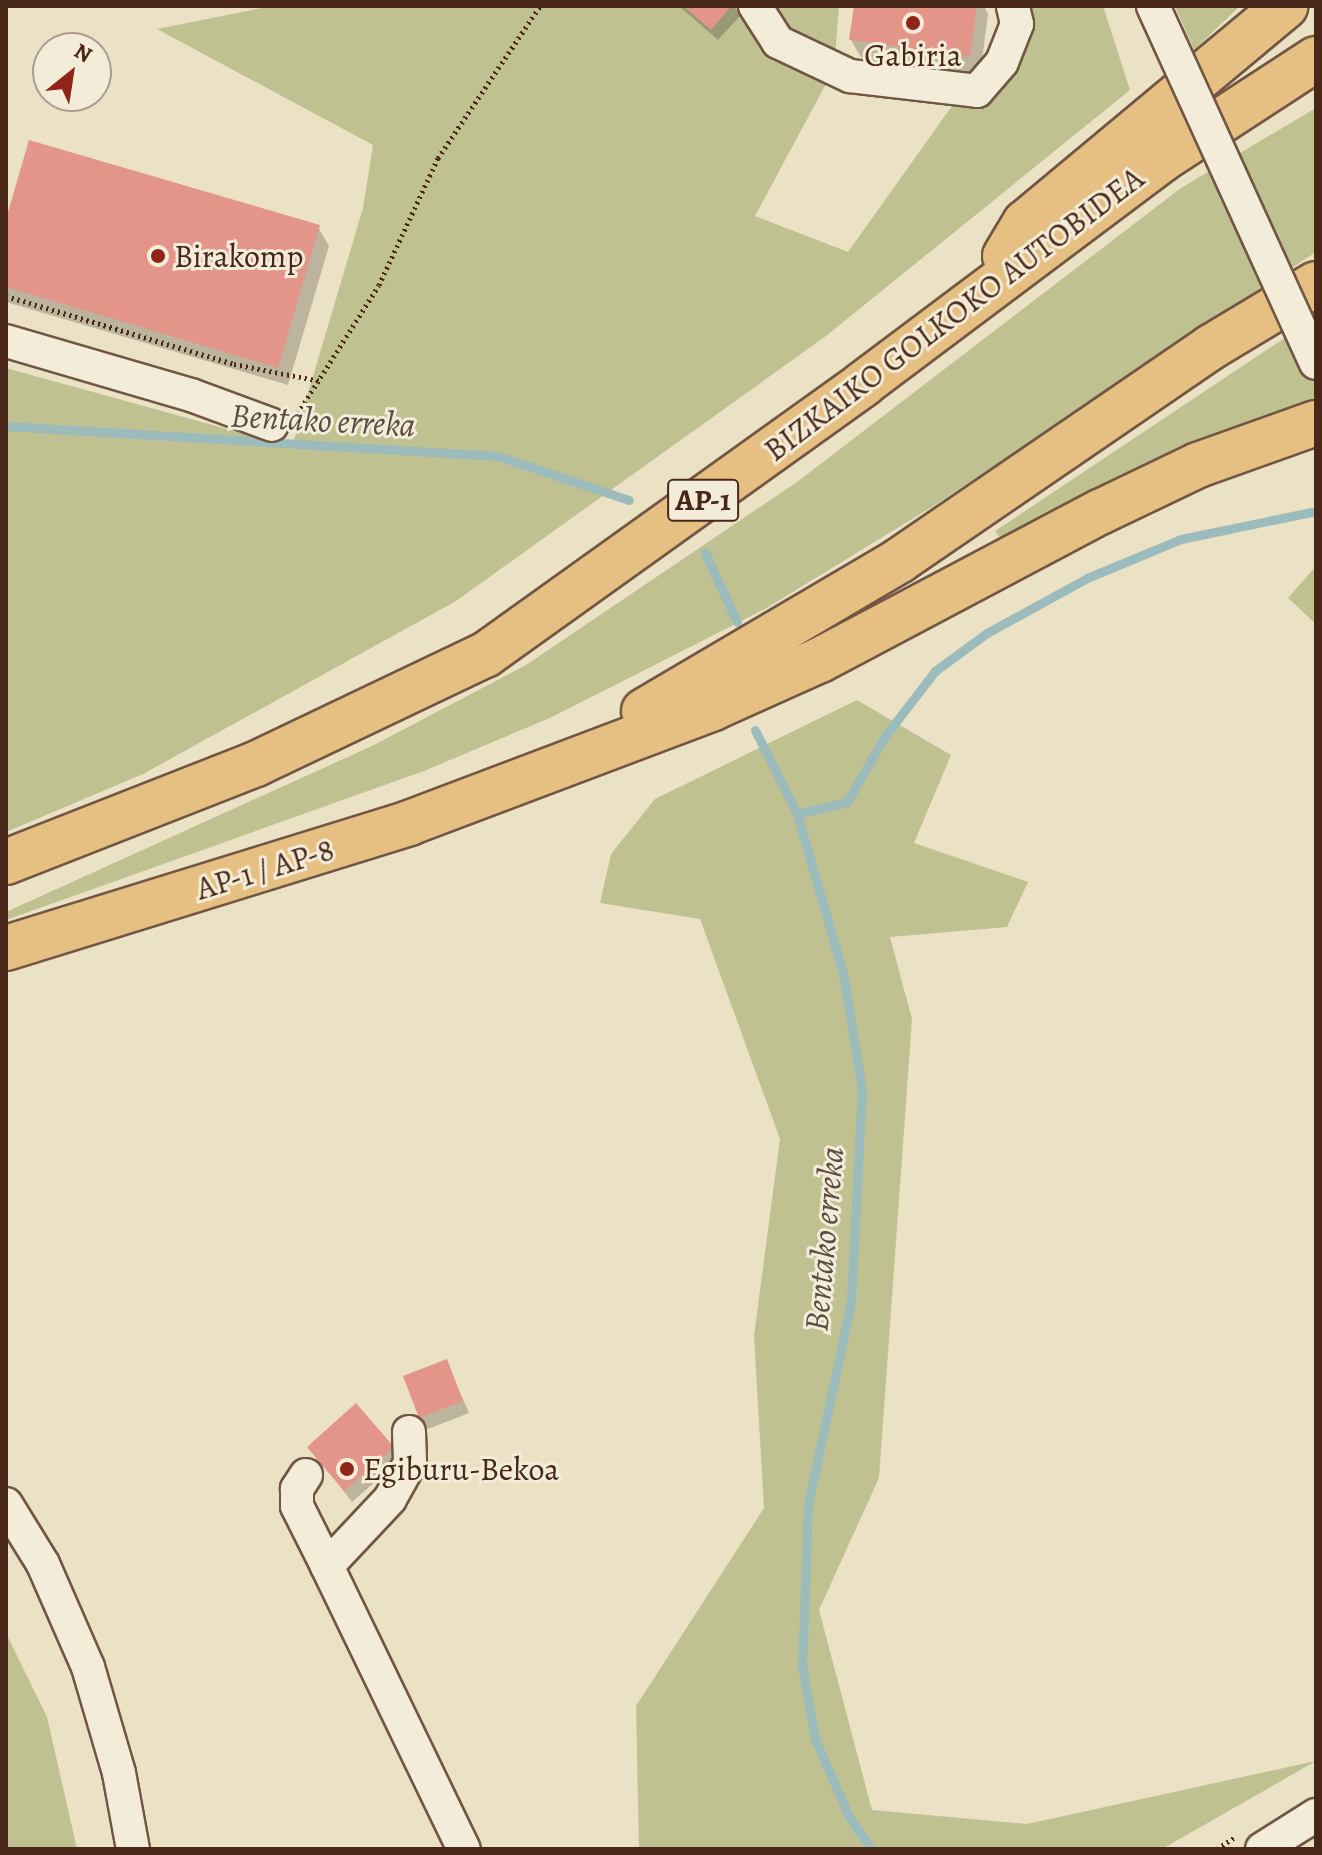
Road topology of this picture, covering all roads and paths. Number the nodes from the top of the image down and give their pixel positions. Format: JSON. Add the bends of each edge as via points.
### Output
{"nodes":[{"id":1,"x":540,"y":6,"type":"edge"},
{"id":2,"x":755,"y":6,"type":"edge"},
{"id":3,"x":1013,"y":6,"type":"edge"},
{"id":4,"x":1153,"y":6,"type":"edge"},
{"id":5,"x":1285,"y":6,"type":"edge"},
{"id":6,"x":1316,"y":59,"type":"edge"},
{"id":7,"x":1316,"y":284,"type":"edge"},
{"id":8,"x":981,"y":293,"type":"junction"},
{"id":9,"x":6,"y":296,"type":"edge"},
{"id":10,"x":6,"y":341,"type":"edge"},
{"id":11,"x":1316,"y":363,"type":"edge"},
{"id":12,"x":321,"y":381,"type":"junction"},
{"id":13,"x":1316,"y":423,"type":"edge"},
{"id":14,"x":272,"y":425,"type":"joint"},
{"id":15,"x":520,"y":782,"type":"junction"},
{"id":16,"x":22,"y":857,"type":"edge"},
{"id":17,"x":6,"y":948,"type":"edge"},
{"id":18,"x":409,"y":1432,"type":"dead end"},
{"id":19,"x":306,"y":1475,"type":"dead end"},
{"id":20,"x":6,"y":1504,"type":"edge"},
{"id":21,"x":327,"y":1566,"type":"junction"},
{"id":22,"x":1316,"y":1815,"type":"edge"},
{"id":23,"x":133,"y":1849,"type":"edge"},
{"id":24,"x":464,"y":1849,"type":"edge"},
{"id":25,"x":1262,"y":1849,"type":"edge"}],
"edges":[{"from":1,"to":12,"type":"path","via":[[438,158],[379,285]]},
{"from":2,"to":3,"type":"street","via":[[778,42],[850,76],[977,91],[1002,62],[1017,24]]},
{"from":4,"to":11,"type":"street","bridge":true},
{"from":5,"to":8,"type":"highway","via":[[1025,223]]},
{"from":6,"to":8,"type":"highway","name":"BIZKAIKO GOLKOKO AUTOBIDEA","number":"AP-1","via":[[1161,160]]},
{"from":7,"to":15,"type":"highway","via":[[1211,347],[804,620]]},
{"from":8,"to":16,"type":"highway","name":"BIZKAIKO GOLKOKO AUTOBIDEA","number":"AP-1","via":[[485,655],[256,764]]},
{"from":9,"to":12,"type":"path","via":[[234,364]]},
{"from":10,"to":14,"type":"street","via":[[191,395]]},
{"from":12,"to":14,"type":"path","via":[[287,423]]},
{"from":13,"to":15,"type":"highway","via":[[1198,465],[1114,505],[820,660],[713,708]]},
{"from":15,"to":17,"type":"highway","name":"AP-1 / AP-8","via":[[292,862]]},
{"from":18,"to":21,"type":"street","via":[[410,1463],[390,1499]]},
{"from":19,"to":21,"type":"street","via":[[297,1489],[297,1506]]},
{"from":20,"to":23,"type":"street","via":[[43,1564],[88,1667],[119,1773]]},
{"from":21,"to":24,"type":"street"},
{"from":22,"to":25,"type":"street"}]}
